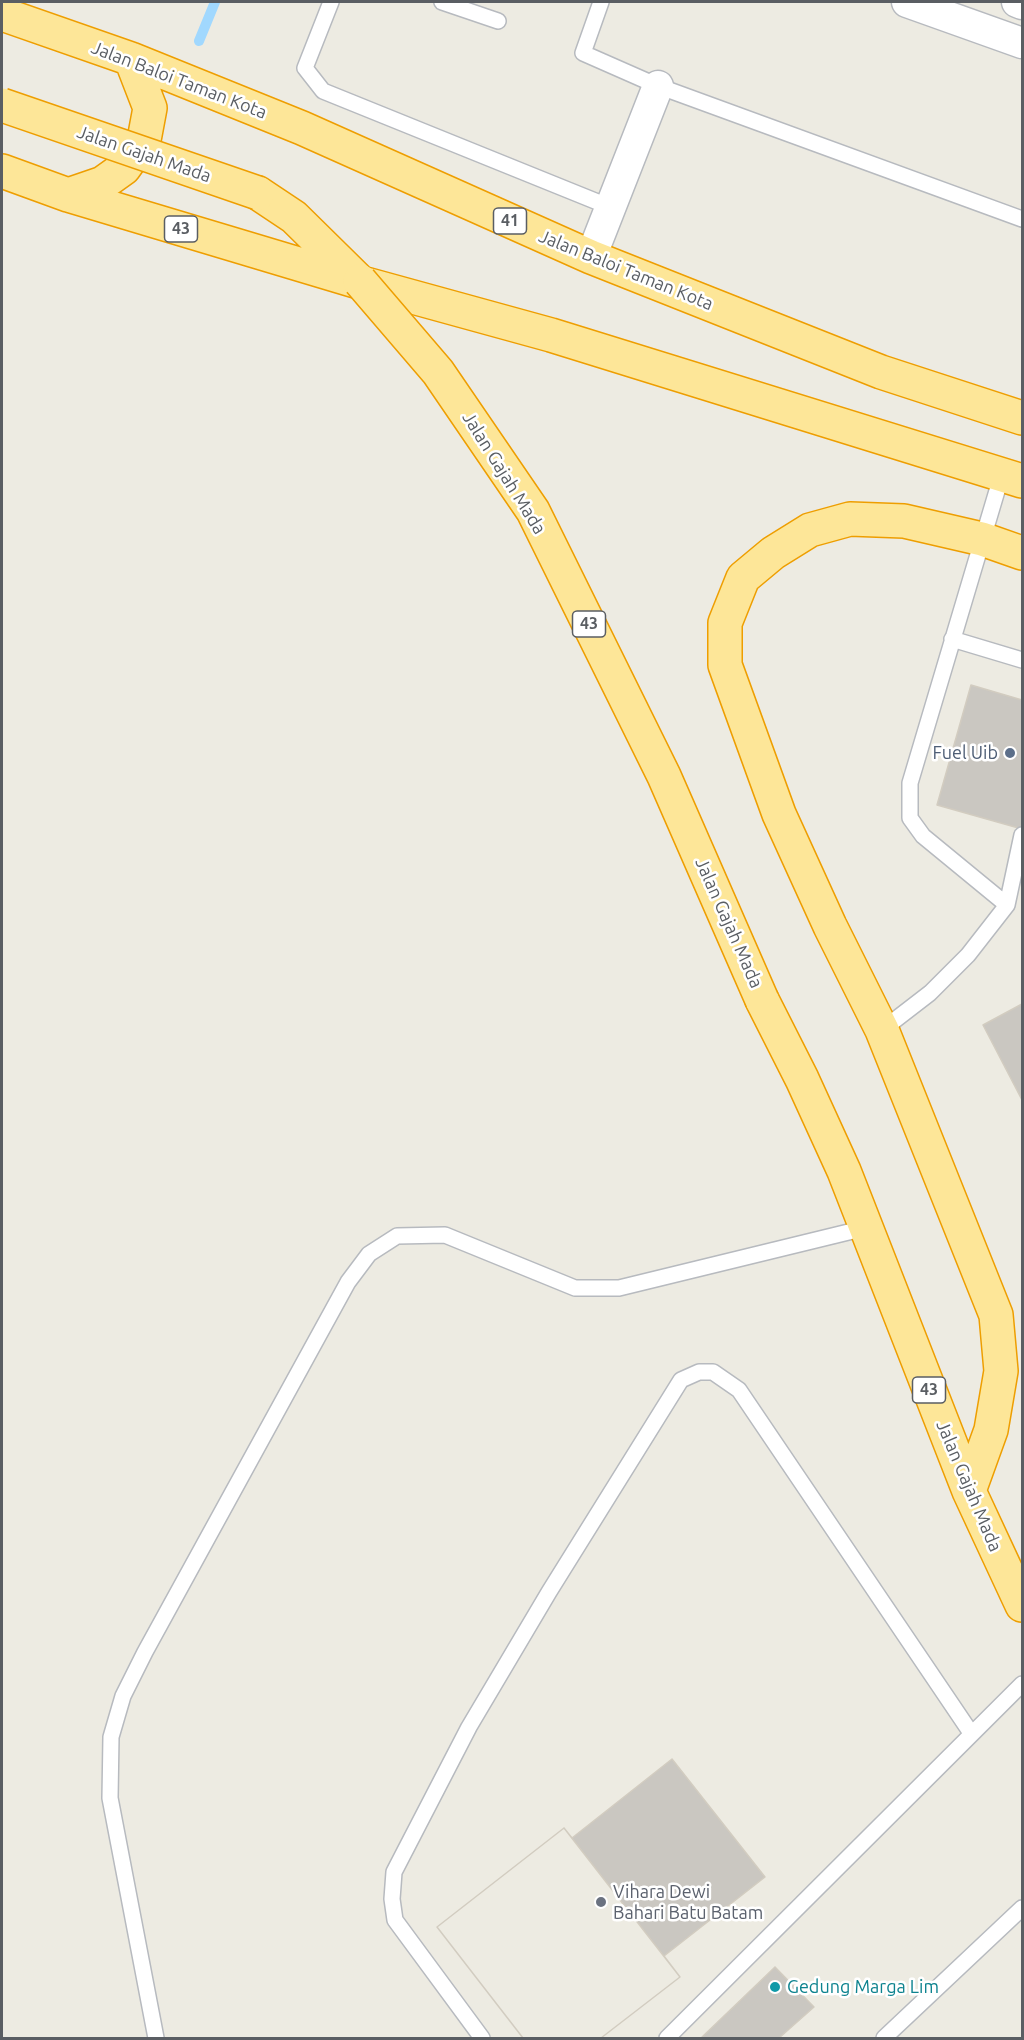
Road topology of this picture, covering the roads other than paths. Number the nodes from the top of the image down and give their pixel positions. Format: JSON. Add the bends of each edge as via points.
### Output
{"nodes":[{"id":1,"x":331,"y":2,"type":"edge"},
{"id":2,"x":442,"y":2,"type":"edge"},
{"id":3,"x":601,"y":2,"type":"edge"},
{"id":4,"x":907,"y":2,"type":"edge"},
{"id":5,"x":1017,"y":2,"type":"edge"},
{"id":6,"x":1023,"y":4,"type":"edge"},
{"id":7,"x":2,"y":14,"type":"edge"},
{"id":8,"x":498,"y":21,"type":"dead end"},
{"id":9,"x":1023,"y":43,"type":"edge"},
{"id":10,"x":131,"y":58,"type":"junction"},
{"id":11,"x":658,"y":86,"type":"junction"},
{"id":12,"x":2,"y":105,"type":"edge"},
{"id":13,"x":2,"y":171,"type":"edge"},
{"id":14,"x":68,"y":195,"type":"junction"},
{"id":15,"x":610,"y":207,"type":"junction"},
{"id":16,"x":1023,"y":219,"type":"edge"},
{"id":17,"x":591,"y":257,"type":"junction"},
{"id":18,"x":1023,"y":418,"type":"edge"},
{"id":19,"x":1012,"y":477,"type":"edge"},
{"id":20,"x":982,"y":539,"type":"junction"},
{"id":21,"x":1023,"y":553,"type":"edge"},
{"id":22,"x":952,"y":639,"type":"junction"},
{"id":23,"x":1023,"y":660,"type":"edge"},
{"id":24,"x":1023,"y":835,"type":"edge"},
{"id":25,"x":1023,"y":900,"type":"edge"},
{"id":26,"x":1007,"y":905,"type":"junction"},
{"id":27,"x":882,"y":1030,"type":"junction"},
{"id":28,"x":865,"y":1228,"type":"junction"},
{"id":29,"x":969,"y":1491,"type":"junction"},
{"id":30,"x":1014,"y":1572,"type":"edge"},
{"id":31,"x":1023,"y":1605,"type":"edge"},
{"id":32,"x":1023,"y":1684,"type":"edge"},
{"id":33,"x":971,"y":1733,"type":"junction"},
{"id":34,"x":1023,"y":1908,"type":"edge"},
{"id":35,"x":156,"y":2038,"type":"edge"},
{"id":36,"x":482,"y":2038,"type":"edge"},
{"id":37,"x":667,"y":2038,"type":"edge"},
{"id":38,"x":884,"y":2038,"type":"edge"}],
"edges":[{"from":1,"to":15,"type":"lane","via":[[304,68],[323,91]]},
{"from":2,"to":8,"type":"lane"},
{"from":3,"to":11,"type":"lane","via":[[583,53]]},
{"from":4,"to":9,"type":"street"},
{"from":5,"to":6,"type":"street"},
{"from":7,"to":10,"type":"highway","name":"Jalan Baloi Taman Kota","number":"41"},
{"from":10,"to":14,"type":"highway","via":[[150,108],[144,140],[124,168],[103,183]]},
{"from":10,"to":17,"type":"highway","name":"Jalan Baloi Taman Kota","number":"41","via":[[302,128]]},
{"from":11,"to":15,"type":"street"},
{"from":11,"to":16,"type":"lane"},
{"from":12,"to":28,"type":"highway","name":"Jalan Gajah Mada","number":"43","bridge":true,"via":[[258,193],[294,217],[360,281],[438,372],[533,511],[664,776],[762,1000],[839,1161]]},
{"from":13,"to":14,"type":"highway","number":"43"},
{"from":14,"to":19,"type":"highway","number":"43","via":[[551,335]]},
{"from":15,"to":17,"type":"street"},
{"from":17,"to":18,"type":"highway","name":"Jalan Baloi Taman Kota","number":"41","via":[[881,372]]},
{"from":19,"to":20,"type":"lane"},
{"from":20,"to":21,"type":"highway"},
{"from":20,"to":22,"type":"lane"},
{"from":20,"to":27,"type":"highway","via":[[904,521],[850,519],[810,530],[742,578],[724,623],[725,665],[779,814]]},
{"from":22,"to":23,"type":"lane"},
{"from":22,"to":26,"type":"lane","via":[[910,783],[910,818],[923,836]]},
{"from":24,"to":26,"type":"lane"},
{"from":25,"to":26,"type":"lane"},
{"from":26,"to":27,"type":"lane","via":[[968,955],[930,993]]},
{"from":27,"to":29,"type":"highway","via":[[996,1315],[1001,1371],[991,1430]]},
{"from":28,"to":29,"type":"highway","name":"Jalan Gajah Mada","number":"43"},
{"from":28,"to":35,"type":"lane","via":[[619,1288],[575,1288],[445,1235],[397,1236],[369,1254],[348,1282],[145,1652],[123,1696],[111,1737],[110,1798]]},
{"from":29,"to":30,"type":"highway","name":"Jalan Gajah Mada","number":"43"},
{"from":30,"to":31,"type":"highway","name":"Jalan Gajah Mada","number":"43"},
{"from":32,"to":33,"type":"lane"},
{"from":33,"to":36,"type":"lane","via":[[739,1390],[712,1372],[699,1372],[681,1380],[469,1727],[394,1872],[395,1920]]},
{"from":33,"to":37,"type":"lane"},
{"from":34,"to":38,"type":"lane"}]}
